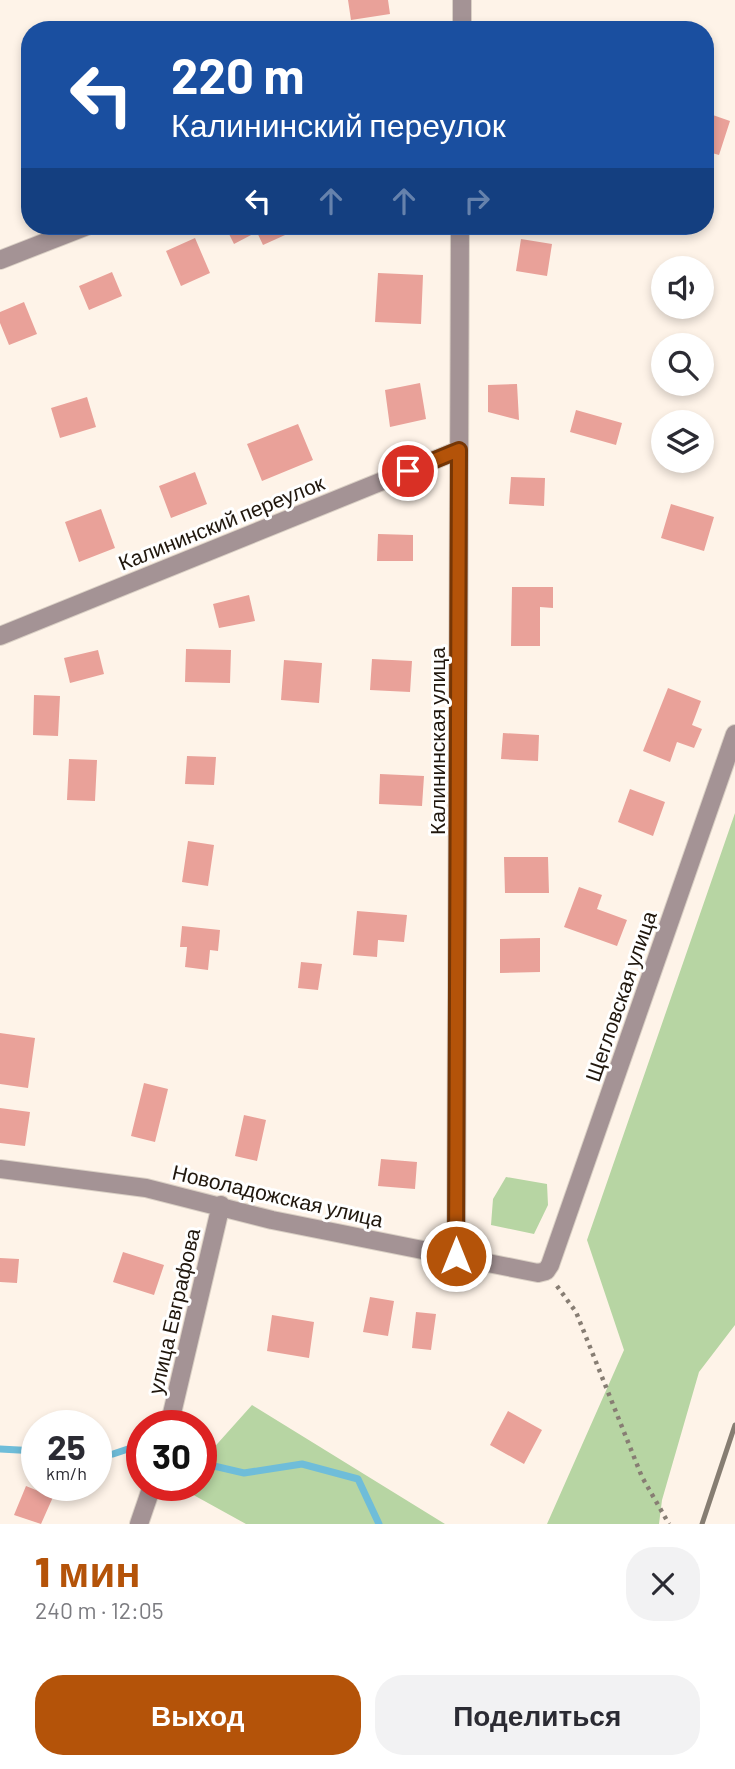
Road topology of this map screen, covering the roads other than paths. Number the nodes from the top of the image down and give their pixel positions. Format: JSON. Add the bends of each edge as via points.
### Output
{"nodes":[{"id":1,"x":462,"y":0,"type":"edge"},
{"id":2,"x":461,"y":21,"type":"edge"},
{"id":3,"x":64,"y":235,"type":"edge"},
{"id":4,"x":460,"y":235,"type":"edge"},
{"id":5,"x":0,"y":260,"type":"edge"},
{"id":6,"x":459,"y":450,"type":"junction"},
{"id":7,"x":0,"y":636,"type":"edge"},
{"id":8,"x":735,"y":734,"type":"edge"},
{"id":9,"x":0,"y":1169,"type":"edge"},
{"id":10,"x":221,"y":1205,"type":"junction"},
{"id":11,"x":456,"y":1256,"type":"junction"},
{"id":12,"x":546,"y":1271,"type":"joint"},
{"id":13,"x":173,"y":1410,"type":"edge"},
{"id":14,"x":147,"y":1501,"type":"edge"},
{"id":15,"x":139,"y":1524,"type":"edge"}],
"edges":[{"from":1,"to":2,"type":"street"},
{"from":3,"to":5,"type":"street"},
{"from":4,"to":6,"type":"street","name":"Калининская улица"},
{"from":6,"to":7,"type":"street","name":"Калининский переулок"},
{"from":6,"to":11,"type":"street","name":"Калининская улица"},
{"from":8,"to":12,"type":"street","name":"Щегловская улица"},
{"from":9,"to":10,"type":"street","name":"Новоладожская улица","via":[[105,1181]]},
{"from":10,"to":11,"type":"street","name":"Новоладожская улица","via":[[259,1218]]},
{"from":10,"to":13,"type":"street","name":"улица Евграфова"},
{"from":11,"to":12,"type":"street","name":"Новоладожская улица"},
{"from":14,"to":15,"type":"street"}]}
